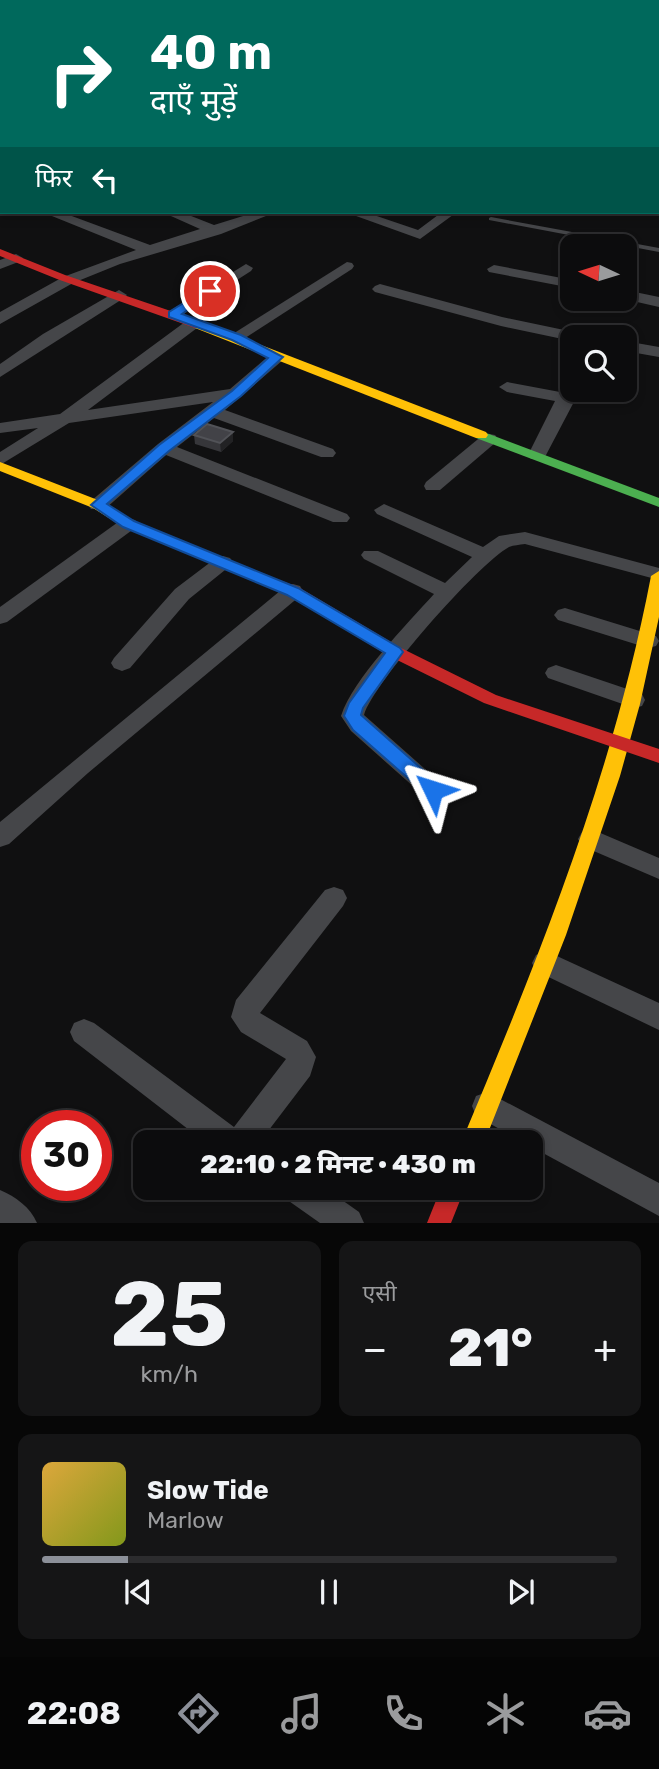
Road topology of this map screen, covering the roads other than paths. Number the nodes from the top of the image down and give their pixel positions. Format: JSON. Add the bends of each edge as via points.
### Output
{"nodes":[{"id":1,"x":54,"y":214,"type":"edge"},
{"id":2,"x":174,"y":214,"type":"edge"},
{"id":3,"x":263,"y":214,"type":"edge"},
{"id":4,"x":358,"y":214,"type":"edge"},
{"id":5,"x":447,"y":214,"type":"edge"},
{"id":6,"x":491,"y":219,"type":"dead end"},
{"id":7,"x":216,"y":231,"type":"junction"},
{"id":8,"x":659,"y":250,"type":"edge"},
{"id":9,"x":152,"y":251,"type":"junction"},
{"id":10,"x":0,"y":252,"type":"edge"},
{"id":11,"x":16,"y":258,"type":"junction"},
{"id":12,"x":0,"y":265,"type":"edge"},
{"id":13,"x":347,"y":266,"type":"dead end"},
{"id":14,"x":246,"y":268,"type":"dead end"},
{"id":15,"x":494,"y":269,"type":"dead end"},
{"id":16,"x":68,"y":280,"type":"junction"},
{"id":17,"x":560,"y":282,"type":"edge"},
{"id":18,"x":380,"y":289,"type":"dead end"},
{"id":19,"x":119,"y":295,"type":"junction"},
{"id":20,"x":637,"y":297,"type":"edge"},
{"id":21,"x":659,"y":302,"type":"edge"},
{"id":22,"x":173,"y":314,"type":"junction"},
{"id":23,"x":0,"y":319,"type":"edge"},
{"id":24,"x":195,"y":322,"type":"junction"},
{"id":25,"x":560,"y":333,"type":"edge"},
{"id":26,"x":236,"y":337,"type":"junction"},
{"id":27,"x":637,"y":348,"type":"edge"},
{"id":28,"x":659,"y":352,"type":"edge"},
{"id":29,"x":276,"y":357,"type":"junction"},
{"id":30,"x":0,"y":372,"type":"edge"},
{"id":31,"x":507,"y":387,"type":"dead end"},
{"id":32,"x":560,"y":390,"type":"edge"},
{"id":33,"x":236,"y":393,"type":"junction"},
{"id":34,"x":564,"y":402,"type":"edge"},
{"id":35,"x":212,"y":411,"type":"junction"},
{"id":36,"x":67,"y":417,"type":"junction"},
{"id":37,"x":0,"y":428,"type":"edge"},
{"id":38,"x":489,"y":439,"type":"junction"},
{"id":39,"x":164,"y":448,"type":"junction"},
{"id":40,"x":327,"y":453,"type":"dead end"},
{"id":41,"x":537,"y":455,"type":"junction"},
{"id":42,"x":0,"y":460,"type":"edge"},
{"id":43,"x":0,"y":467,"type":"edge"},
{"id":44,"x":433,"y":486,"type":"dead end"},
{"id":45,"x":659,"y":503,"type":"edge"},
{"id":46,"x":98,"y":505,"type":"junction"},
{"id":47,"x":384,"y":510,"type":"dead end"},
{"id":48,"x":340,"y":518,"type":"dead end"},
{"id":49,"x":128,"y":524,"type":"junction"},
{"id":50,"x":371,"y":555,"type":"dead end"},
{"id":51,"x":485,"y":555,"type":"junction"},
{"id":52,"x":223,"y":562,"type":"junction"},
{"id":53,"x":659,"y":575,"type":"edge"},
{"id":54,"x":293,"y":591,"type":"junction"},
{"id":55,"x":447,"y":592,"type":"junction"},
{"id":56,"x":565,"y":615,"type":"dead end"},
{"id":57,"x":0,"y":617,"type":"edge"},
{"id":58,"x":648,"y":641,"type":"junction"},
{"id":59,"x":395,"y":652,"type":"junction"},
{"id":60,"x":122,"y":663,"type":"dead end"},
{"id":61,"x":556,"y":673,"type":"dead end"},
{"id":62,"x":634,"y":700,"type":"junction"},
{"id":63,"x":623,"y":742,"type":"junction"},
{"id":64,"x":659,"y":756,"type":"edge"},
{"id":65,"x":433,"y":790,"type":"dead end"},
{"id":66,"x":0,"y":837,"type":"edge"},
{"id":67,"x":591,"y":839,"type":"junction"},
{"id":68,"x":659,"y":869,"type":"edge"},
{"id":69,"x":334,"y":898,"type":"dead end"},
{"id":70,"x":546,"y":962,"type":"junction"},
{"id":71,"x":659,"y":1017,"type":"edge"},
{"id":72,"x":84,"y":1031,"type":"dead end"},
{"id":73,"x":487,"y":1106,"type":"junction"},
{"id":74,"x":214,"y":1130,"type":"edge"},
{"id":75,"x":250,"y":1130,"type":"edge"},
{"id":76,"x":477,"y":1130,"type":"edge"},
{"id":77,"x":315,"y":1200,"type":"edge"},
{"id":78,"x":448,"y":1200,"type":"edge"},
{"id":79,"x":659,"y":1200,"type":"edge"},
{"id":80,"x":0,"y":1206,"type":"edge"},
{"id":81,"x":21,"y":1223,"type":"edge"},
{"id":82,"x":348,"y":1223,"type":"edge"},
{"id":83,"x":439,"y":1223,"type":"edge"}],
"edges":[{"from":1,"to":9,"type":"street"},
{"from":2,"to":7,"type":"street"},
{"from":3,"to":7,"type":"street"},
{"from":4,"to":5,"type":"street","via":[[420,235]]},
{"from":6,"to":8,"type":"lane"},
{"from":7,"to":9,"type":"street"},
{"from":9,"to":16,"type":"street"},
{"from":10,"to":11,"type":"street"},
{"from":11,"to":12,"type":"street"},
{"from":11,"to":16,"type":"street"},
{"from":13,"to":26,"type":"street"},
{"from":14,"to":22,"type":"street"},
{"from":15,"to":17,"type":"street"},
{"from":16,"to":19,"type":"street"},
{"from":16,"to":23,"type":"street"},
{"from":18,"to":25,"type":"street"},
{"from":19,"to":22,"type":"street"},
{"from":19,"to":30,"type":"street"},
{"from":20,"to":21,"type":"street"},
{"from":22,"to":24,"type":"street"},
{"from":24,"to":26,"type":"street"},
{"from":24,"to":36,"type":"street"},
{"from":26,"to":29,"type":"street"},
{"from":27,"to":28,"type":"street"},
{"from":29,"to":33,"type":"street"},
{"from":29,"to":38,"type":"street"},
{"from":31,"to":32,"type":"street"},
{"from":33,"to":35,"type":"street"},
{"from":33,"to":36,"type":"street"},
{"from":34,"to":41,"type":"street"},
{"from":35,"to":39,"type":"street"},
{"from":35,"to":40,"type":"street"},
{"from":36,"to":37,"type":"street"},
{"from":36,"to":42,"type":"street"},
{"from":38,"to":41,"type":"street"},
{"from":38,"to":44,"type":"street"},
{"from":39,"to":46,"type":"street"},
{"from":39,"to":48,"type":"street"},
{"from":41,"to":45,"type":"street"},
{"from":43,"to":46,"type":"street"},
{"from":46,"to":49,"type":"street"},
{"from":47,"to":51,"type":"street"},
{"from":49,"to":52,"type":"street"},
{"from":49,"to":57,"type":"street"},
{"from":50,"to":55,"type":"street"},
{"from":51,"to":53,"type":"street","via":[[506,540],[525,538]]},
{"from":51,"to":55,"type":"street"},
{"from":52,"to":54,"type":"street"},
{"from":52,"to":60,"type":"street","via":[[182,594]]},
{"from":53,"to":58,"type":"street"},
{"from":54,"to":59,"type":"street"},
{"from":54,"to":66,"type":"street"},
{"from":55,"to":59,"type":"street"},
{"from":56,"to":58,"type":"street"},
{"from":58,"to":62,"type":"street"},
{"from":59,"to":63,"type":"street","via":[[523,712]]},
{"from":59,"to":65,"type":"street","via":[[352,716]]},
{"from":61,"to":62,"type":"street"},
{"from":62,"to":63,"type":"street"},
{"from":63,"to":64,"type":"street"},
{"from":63,"to":67,"type":"street"},
{"from":67,"to":68,"type":"street"},
{"from":67,"to":70,"type":"street"},
{"from":69,"to":75,"type":"street","via":[[246,1009],[245,1017],[251,1023],[297,1050],[301,1057],[300,1067]]},
{"from":70,"to":71,"type":"street"},
{"from":70,"to":73,"type":"street"},
{"from":72,"to":74,"type":"street"},
{"from":73,"to":76,"type":"street"},
{"from":73,"to":79,"type":"street"},
{"from":77,"to":82,"type":"street"},
{"from":78,"to":83,"type":"street"},
{"from":80,"to":81,"type":"street"}]}
